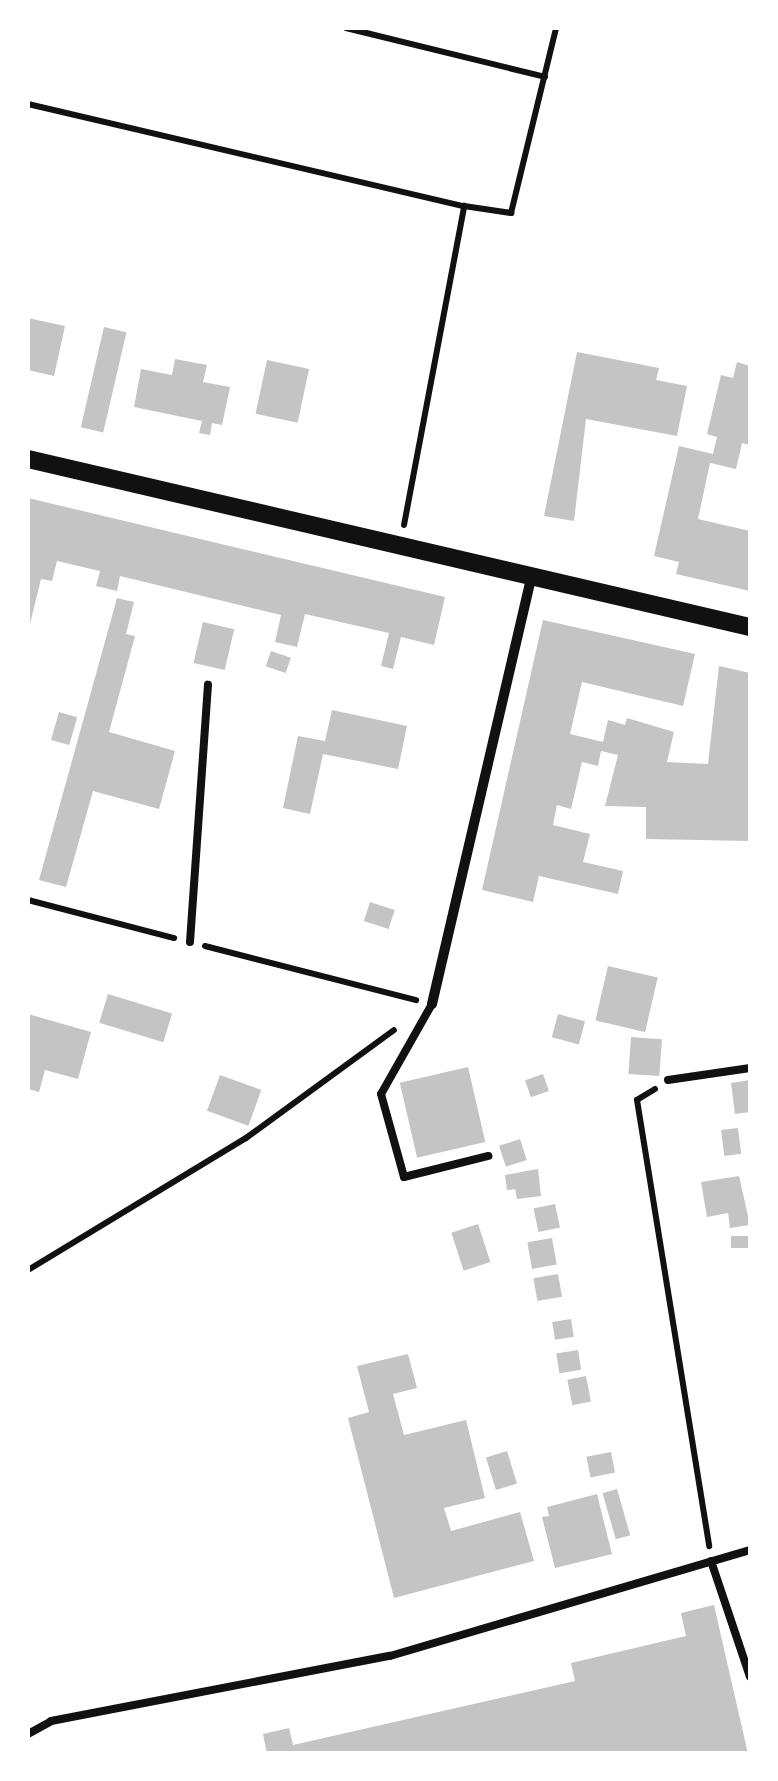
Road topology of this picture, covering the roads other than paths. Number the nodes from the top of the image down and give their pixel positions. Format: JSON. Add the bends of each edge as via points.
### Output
{"nodes":[{"id":1,"x":28,"y":459,"type":"edge"},
{"id":2,"x":532,"y":572,"type":"junction"},
{"id":3,"x":750,"y":626,"type":"edge"},
{"id":4,"x":208,"y":685,"type":"dead end"},
{"id":5,"x":190,"y":942,"type":"road end"},
{"id":6,"x":432,"y":1004,"type":"joint"},
{"id":7,"x":750,"y":1068,"type":"edge"},
{"id":8,"x":668,"y":1080,"type":"road end"},
{"id":9,"x":488,"y":1156,"type":"dead end"},
{"id":10,"x":750,"y":1550,"type":"edge"},
{"id":11,"x":711,"y":1561,"type":"junction"},
{"id":12,"x":750,"y":1677,"type":"edge"},
{"id":13,"x":28,"y":1734,"type":"edge"}],
"edges":[{"from":1,"to":2,"type":"street"},
{"from":2,"to":3,"type":"street"},
{"from":2,"to":6,"type":"street"},
{"from":4,"to":5,"type":"lane"},
{"from":6,"to":9,"type":"lane","via":[[381,1094],[404,1178]]},
{"from":7,"to":8,"type":"lane"},
{"from":10,"to":11,"type":"lane"},
{"from":11,"to":12,"type":"lane"},
{"from":11,"to":13,"type":"lane","via":[[390,1656],[50,1720]]}]}
